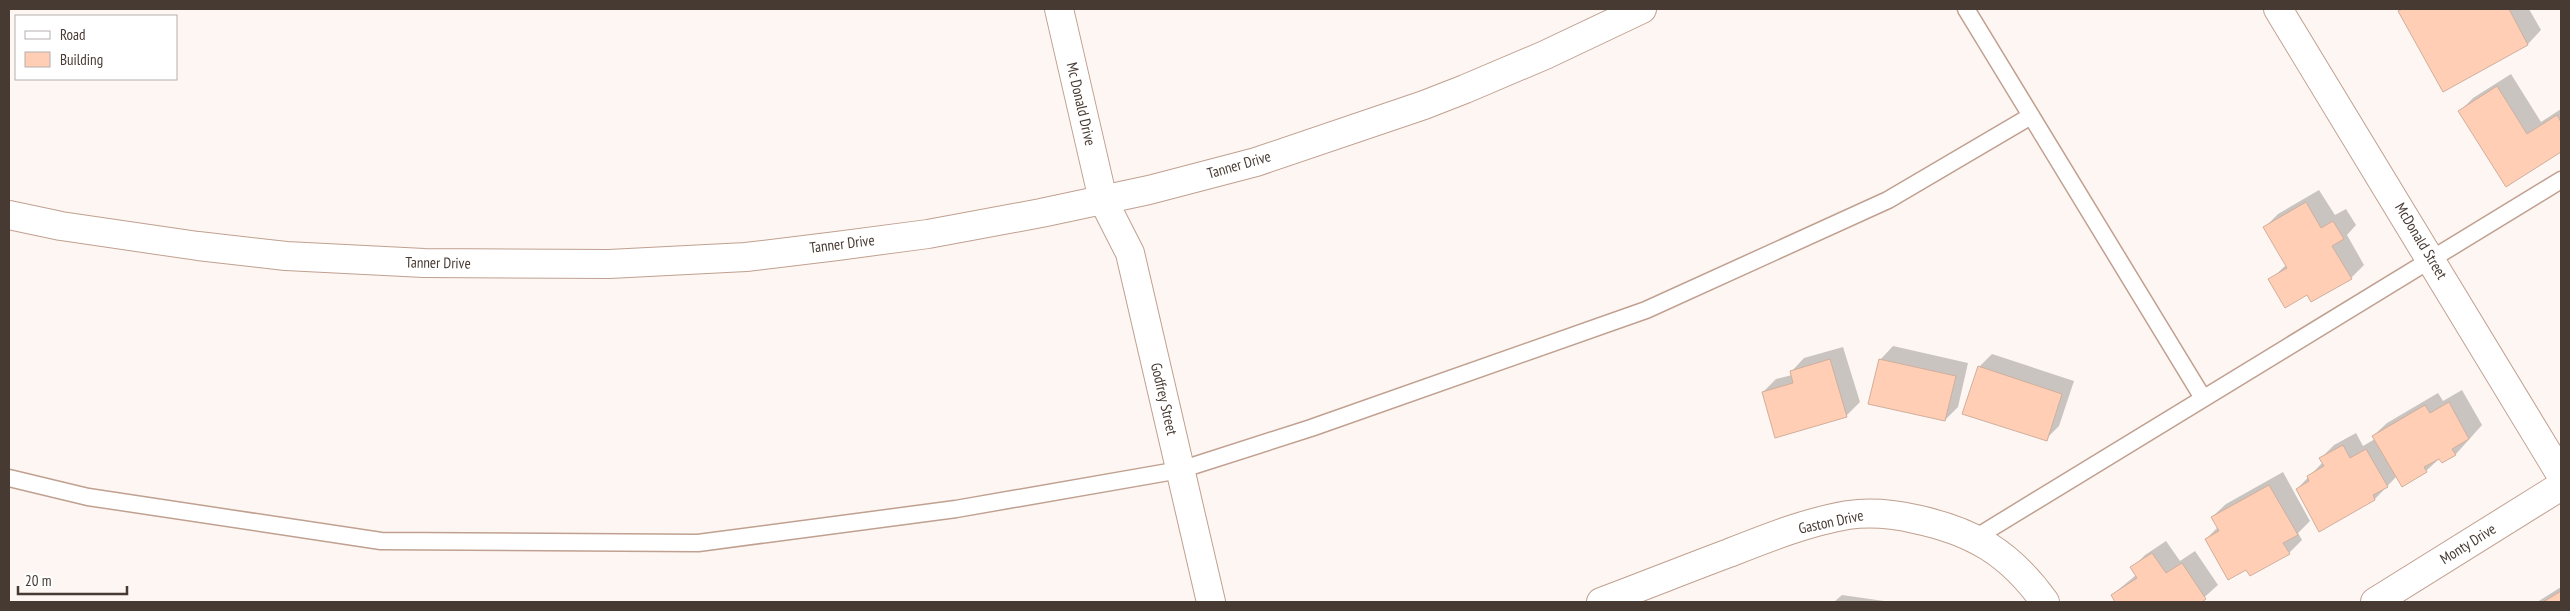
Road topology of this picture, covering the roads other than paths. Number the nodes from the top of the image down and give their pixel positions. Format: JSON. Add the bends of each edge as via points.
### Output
{"nodes":[{"id":1,"x":1059,"y":9,"type":"edge"},
{"id":2,"x":1642,"y":9,"type":"edge"},
{"id":3,"x":1966,"y":9,"type":"edge"},
{"id":4,"x":2278,"y":9,"type":"edge"},
{"id":5,"x":2031,"y":116,"type":"junction"},
{"id":6,"x":2561,"y":180,"type":"edge"},
{"id":7,"x":1103,"y":200,"type":"junction"},
{"id":8,"x":9,"y":215,"type":"edge"},
{"id":9,"x":2431,"y":259,"type":"junction"},
{"id":10,"x":2203,"y":398,"type":"junction"},
{"id":11,"x":1180,"y":470,"type":"junction"},
{"id":12,"x":2561,"y":475,"type":"edge"},
{"id":13,"x":9,"y":478,"type":"edge"},
{"id":14,"x":2561,"y":486,"type":"edge"},
{"id":15,"x":1975,"y":538,"type":"junction"},
{"id":16,"x":1210,"y":602,"type":"edge"},
{"id":17,"x":1601,"y":602,"type":"edge"},
{"id":18,"x":2045,"y":602,"type":"edge"},
{"id":19,"x":2375,"y":602,"type":"edge"}],
"edges":[{"from":1,"to":7,"type":"street","name":"Mc Donald Drive"},
{"from":2,"to":7,"type":"street","name":"Tanner Drive","via":[[1545,55],[1424,105],[1256,162]]},
{"from":3,"to":5,"type":"lane"},
{"from":4,"to":9,"type":"street","name":"McDonald Street"},
{"from":5,"to":10,"type":"lane"},
{"from":5,"to":11,"type":"lane","via":[[1888,200],[1646,310],[1311,428]]},
{"from":6,"to":9,"type":"lane"},
{"from":7,"to":8,"type":"street","name":"Tanner Drive","via":[[928,234],[846,245],[746,257],[600,264],[424,263],[286,256],[151,240]]},
{"from":7,"to":11,"type":"street","name":"Godfrey Street","via":[[1130,253]]},
{"from":9,"to":10,"type":"lane"},
{"from":9,"to":12,"type":"street","name":"McDonald Street"},
{"from":10,"to":15,"type":"lane"},
{"from":11,"to":13,"type":"lane","via":[[956,509],[698,543],[381,541],[88,497]]},
{"from":11,"to":16,"type":"street","name":"Godfrey Street"},
{"from":14,"to":19,"type":"street","name":"Monty Drive"},
{"from":15,"to":17,"type":"street","name":"Gaston Drive","via":[[1948,526],[1904,517],[1849,515],[1770,537]]},
{"from":15,"to":18,"type":"street","name":"Gaston Drive","via":[[2022,573]]}]}
